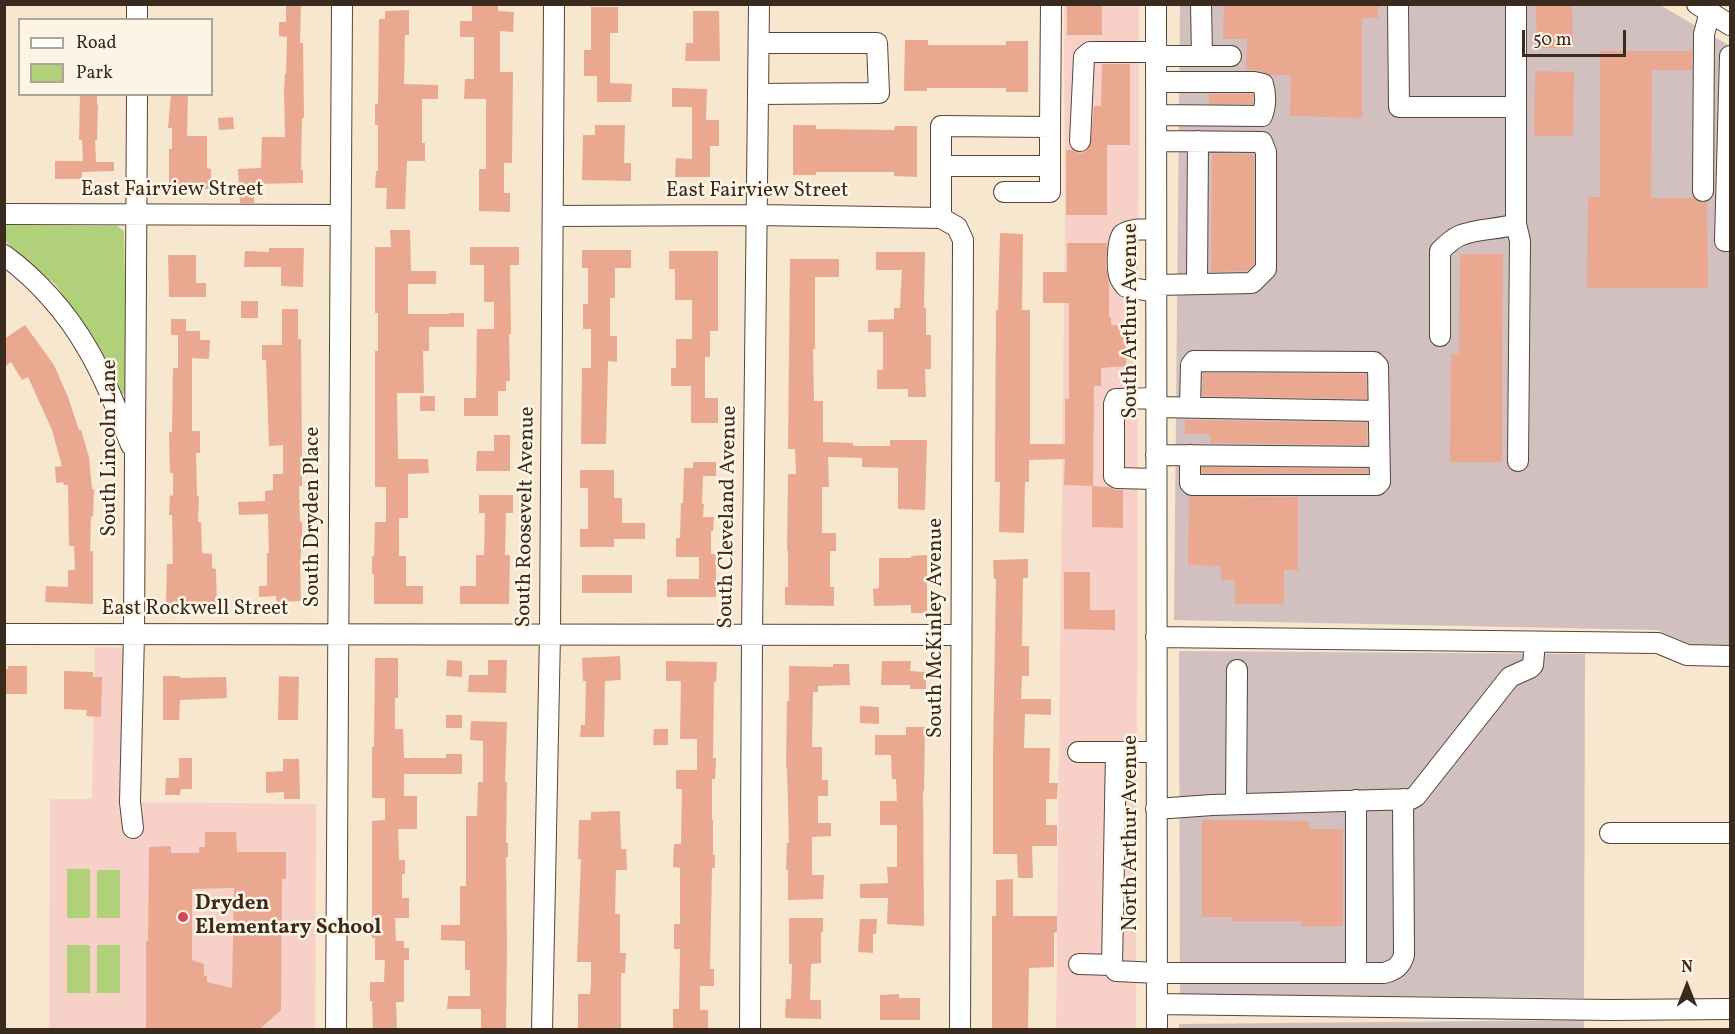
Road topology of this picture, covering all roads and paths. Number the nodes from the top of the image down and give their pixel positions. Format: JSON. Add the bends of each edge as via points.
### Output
{"nodes":[{"id":1,"x":342,"y":4,"type":"edge"},
{"id":2,"x":554,"y":4,"type":"edge"},
{"id":3,"x":759,"y":4,"type":"edge"},
{"id":4,"x":1051,"y":4,"type":"edge"},
{"id":5,"x":1156,"y":4,"type":"edge"},
{"id":6,"x":1201,"y":4,"type":"edge"},
{"id":7,"x":1398,"y":4,"type":"edge"},
{"id":8,"x":1516,"y":4,"type":"edge"},
{"id":9,"x":1703,"y":8,"type":"edge"},
{"id":10,"x":1731,"y":25,"type":"edge"},
{"id":11,"x":759,"y":43,"type":"junction"},
{"id":12,"x":1156,"y":54,"type":"junction"},
{"id":13,"x":1202,"y":56,"type":"junction"},
{"id":14,"x":1231,"y":56,"type":"dead end"},
{"id":15,"x":1731,"y":56,"type":"edge"},
{"id":16,"x":1156,"y":82,"type":"junction"},
{"id":17,"x":758,"y":94,"type":"junction"},
{"id":18,"x":137,"y":96,"type":"edge"},
{"id":19,"x":1516,"y":107,"type":"junction"},
{"id":20,"x":1156,"y":116,"type":"junction"},
{"id":21,"x":1050,"y":127,"type":"junction"},
{"id":22,"x":1080,"y":141,"type":"dead end"},
{"id":23,"x":1156,"y":141,"type":"junction"},
{"id":24,"x":1198,"y":141,"type":"junction"},
{"id":25,"x":941,"y":166,"type":"junction"},
{"id":26,"x":1050,"y":166,"type":"junction"},
{"id":27,"x":1703,"y":191,"type":"dead end"},
{"id":28,"x":1004,"y":192,"type":"dead end"},
{"id":29,"x":4,"y":214,"type":"edge"},
{"id":30,"x":136,"y":214,"type":"junction"},
{"id":31,"x":757,"y":214,"type":"junction"},
{"id":32,"x":339,"y":215,"type":"junction"},
{"id":33,"x":554,"y":216,"type":"junction"},
{"id":34,"x":949,"y":223,"type":"junction"},
{"id":35,"x":1516,"y":224,"type":"junction"},
{"id":36,"x":1156,"y":229,"type":"junction"},
{"id":37,"x":1731,"y":241,"type":"edge"},
{"id":38,"x":4,"y":255,"type":"edge"},
{"id":39,"x":1197,"y":284,"type":"junction"},
{"id":40,"x":1156,"y":289,"type":"junction"},
{"id":41,"x":1440,"y":336,"type":"dead end"},
{"id":42,"x":1156,"y":402,"type":"junction"},
{"id":43,"x":1190,"y":407,"type":"junction"},
{"id":44,"x":1379,"y":411,"type":"junction"},
{"id":45,"x":135,"y":453,"type":"junction"},
{"id":46,"x":1156,"y":455,"type":"junction"},
{"id":47,"x":1190,"y":455,"type":"junction"},
{"id":48,"x":1379,"y":457,"type":"junction"},
{"id":49,"x":1518,"y":461,"type":"dead end"},
{"id":50,"x":1156,"y":479,"type":"junction"},
{"id":51,"x":337,"y":633,"type":"junction"},
{"id":52,"x":4,"y":634,"type":"edge"},
{"id":53,"x":134,"y":634,"type":"junction"},
{"id":54,"x":550,"y":634,"type":"junction"},
{"id":55,"x":752,"y":635,"type":"junction"},
{"id":56,"x":961,"y":635,"type":"junction"},
{"id":57,"x":1155,"y":637,"type":"junction"},
{"id":58,"x":1535,"y":642,"type":"junction"},
{"id":59,"x":1731,"y":656,"type":"edge"},
{"id":60,"x":1237,"y":670,"type":"dead end"},
{"id":61,"x":1078,"y":752,"type":"dead end"},
{"id":62,"x":1116,"y":752,"type":"junction"},
{"id":63,"x":1156,"y":752,"type":"junction"},
{"id":64,"x":1403,"y":799,"type":"junction"},
{"id":65,"x":1356,"y":800,"type":"junction"},
{"id":66,"x":1236,"y":804,"type":"junction"},
{"id":67,"x":1156,"y":809,"type":"junction"},
{"id":68,"x":133,"y":828,"type":"dead end"},
{"id":69,"x":1610,"y":833,"type":"dead end"},
{"id":70,"x":1731,"y":833,"type":"edge"},
{"id":71,"x":1079,"y":964,"type":"dead end"},
{"id":72,"x":1112,"y":964,"type":"junction"},
{"id":73,"x":1157,"y":973,"type":"junction"},
{"id":74,"x":1356,"y":974,"type":"junction"},
{"id":75,"x":1157,"y":1004,"type":"junction"},
{"id":76,"x":1731,"y":1009,"type":"edge"},
{"id":77,"x":336,"y":1029,"type":"edge"},
{"id":78,"x":542,"y":1029,"type":"edge"},
{"id":79,"x":750,"y":1029,"type":"edge"},
{"id":80,"x":960,"y":1029,"type":"edge"},
{"id":81,"x":1157,"y":1029,"type":"edge"}],
"edges":[{"from":1,"to":32,"type":"street","name":"South Dryden Place"},
{"from":2,"to":33,"type":"street","name":"South Roosevelt Avenue"},
{"from":3,"to":11,"type":"street","name":"South Cleveland Avenue"},
{"from":4,"to":21,"type":"street"},
{"from":5,"to":12,"type":"street","name":"South Arthur Avenue"},
{"from":6,"to":13,"type":"street"},
{"from":7,"to":19,"type":"street","via":[[1399,107]]},
{"from":8,"to":19,"type":"street"},
{"from":9,"to":10,"type":"street"},
{"from":9,"to":27,"type":"street"},
{"from":11,"to":17,"type":"street","name":"South Cleveland Avenue"},
{"from":11,"to":17,"type":"street","via":[[878,43],[879,93]]},
{"from":12,"to":13,"type":"street"},
{"from":12,"to":16,"type":"street","name":"South Arthur Avenue"},
{"from":12,"to":22,"type":"street","via":[[1090,52],[1084,57]]},
{"from":13,"to":14,"type":"street"},
{"from":15,"to":37,"type":"street","via":[[1725,241]]},
{"from":16,"to":20,"type":"street","name":"South Arthur Avenue"},
{"from":16,"to":20,"type":"street","via":[[1254,82],[1263,84],[1265,93],[1262,116]]},
{"from":17,"to":31,"type":"street","name":"South Cleveland Avenue"},
{"from":18,"to":30,"type":"street","name":"South Lincoln Lane"},
{"from":19,"to":35,"type":"street"},
{"from":20,"to":23,"type":"street","name":"South Arthur Avenue"},
{"from":21,"to":25,"type":"street","name":"South McKinley Avenue","via":[[941,126]]},
{"from":21,"to":26,"type":"street"},
{"from":23,"to":24,"type":"street"},
{"from":23,"to":36,"type":"street","name":"South Arthur Avenue"},
{"from":24,"to":39,"type":"street"},
{"from":24,"to":39,"type":"street","via":[[1262,142],[1266,152],[1267,248],[1266,269],[1252,283]]},
{"from":25,"to":26,"type":"street"},
{"from":25,"to":34,"type":"street","name":"South McKinley Avenue"},
{"from":26,"to":28,"type":"street","via":[[1050,192]]},
{"from":29,"to":30,"type":"street","name":"East Fairview Street"},
{"from":30,"to":32,"type":"street","name":"East Fairview Street"},
{"from":30,"to":45,"type":"street","name":"South Lincoln Lane"},
{"from":31,"to":33,"type":"street","name":"East Fairview Street"},
{"from":31,"to":34,"type":"street","name":"East Fairview Street"},
{"from":31,"to":55,"type":"street","name":"South Cleveland Avenue"},
{"from":32,"to":51,"type":"street","name":"South Dryden Place"},
{"from":33,"to":54,"type":"street","name":"South Roosevelt Avenue"},
{"from":34,"to":56,"type":"street","name":"South McKinley Avenue","via":[[963,240]]},
{"from":35,"to":41,"type":"street","via":[[1457,236],[1440,251]]},
{"from":35,"to":49,"type":"street","via":[[1520,241]]},
{"from":36,"to":40,"type":"street","name":"South Arthur Avenue"},
{"from":36,"to":40,"type":"street","via":[[1122,234],[1119,275],[1126,287]]},
{"from":38,"to":45,"type":"street","via":[[38,283],[87,348]]},
{"from":39,"to":40,"type":"street"},
{"from":40,"to":42,"type":"street","name":"South Arthur Avenue"},
{"from":42,"to":43,"type":"street"},
{"from":42,"to":46,"type":"street","name":"South Arthur Avenue"},
{"from":42,"to":50,"type":"street","via":[[1116,399],[1114,404],[1114,476]]},
{"from":43,"to":44,"type":"street"},
{"from":43,"to":44,"type":"street","via":[[1194,361],[1374,362],[1378,366]]},
{"from":44,"to":48,"type":"street"},
{"from":45,"to":53,"type":"street","name":"South Lincoln Lane"},
{"from":46,"to":47,"type":"street"},
{"from":46,"to":50,"type":"street","name":"South Arthur Avenue"},
{"from":47,"to":48,"type":"street"},
{"from":47,"to":48,"type":"street","via":[[1190,483],[1198,486],[1377,485]]},
{"from":50,"to":57,"type":"street","name":"South Arthur Avenue"},
{"from":51,"to":53,"type":"street","name":"East Rockwell Street"},
{"from":51,"to":54,"type":"street","name":"East Rockwell Street"},
{"from":51,"to":77,"type":"street","name":"South Dryden Place"},
{"from":52,"to":53,"type":"street","name":"East Rockwell Street"},
{"from":53,"to":68,"type":"street","name":"South Lincoln Lane","via":[[130,802]]},
{"from":54,"to":55,"type":"street","name":"East Rockwell Street"},
{"from":54,"to":78,"type":"street","name":"South Roosevelt Avenue"},
{"from":55,"to":56,"type":"street","name":"East Rockwell Street"},
{"from":55,"to":79,"type":"street","name":"South Cleveland Avenue"},
{"from":56,"to":80,"type":"street","name":"South McKinley Avenue"},
{"from":57,"to":58,"type":"street"},
{"from":57,"to":63,"type":"street","name":"North Arthur Avenue"},
{"from":58,"to":59,"type":"street","via":[[1659,643],[1687,655]]},
{"from":58,"to":64,"type":"street","via":[[1533,665],[1510,677],[1416,796]]},
{"from":60,"to":66,"type":"street"},
{"from":61,"to":62,"type":"street"},
{"from":62,"to":63,"type":"street"},
{"from":62,"to":72,"type":"street"},
{"from":63,"to":67,"type":"street","name":"North Arthur Avenue"},
{"from":64,"to":65,"type":"street"},
{"from":64,"to":74,"type":"street","via":[[1404,955],[1395,970]]},
{"from":65,"to":66,"type":"street"},
{"from":65,"to":74,"type":"street"},
{"from":66,"to":67,"type":"street"},
{"from":67,"to":73,"type":"street","name":"North Arthur Avenue"},
{"from":69,"to":70,"type":"street"},
{"from":71,"to":72,"type":"street"},
{"from":72,"to":73,"type":"street","via":[[1116,971]]},
{"from":73,"to":74,"type":"street"},
{"from":73,"to":75,"type":"street","name":"North Arthur Avenue"},
{"from":75,"to":76,"type":"street"},
{"from":75,"to":81,"type":"street","name":"North Arthur Avenue"}]}
